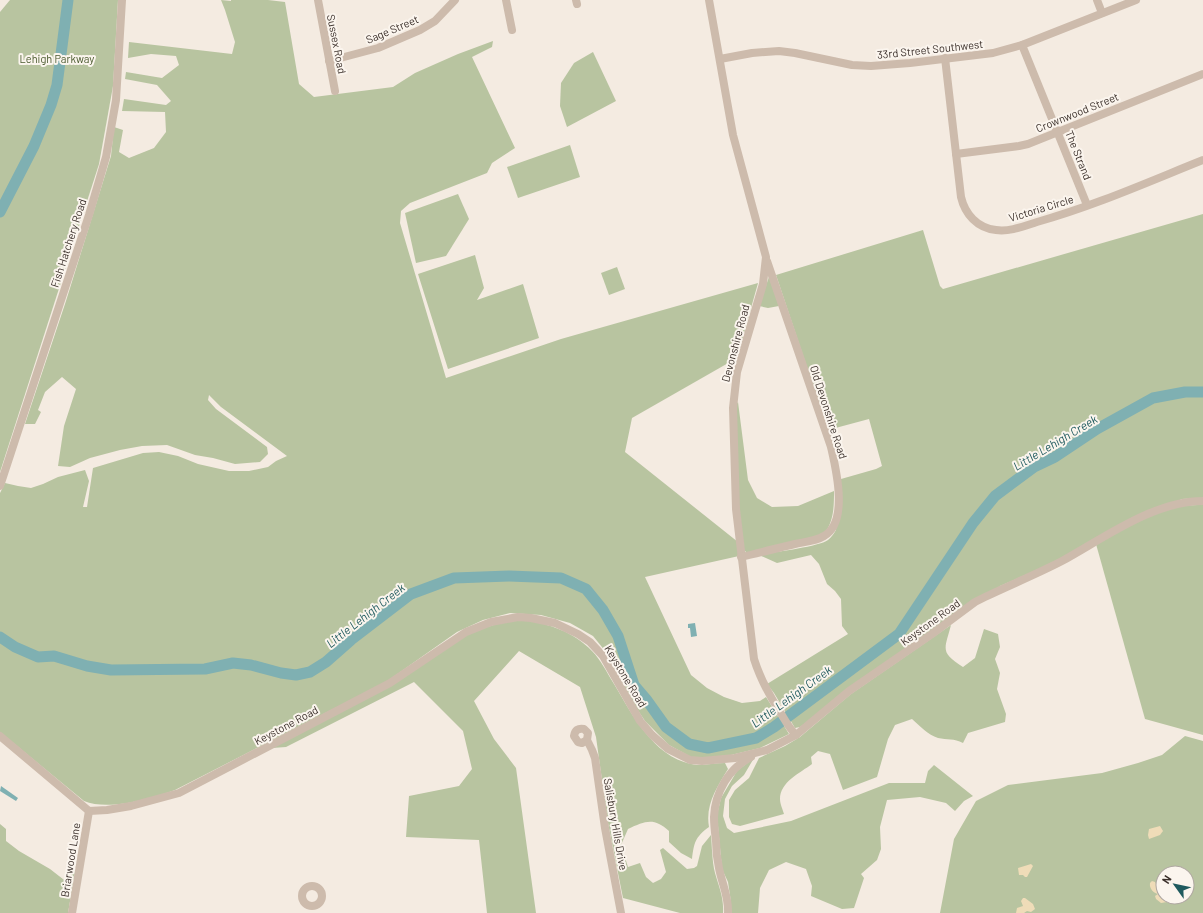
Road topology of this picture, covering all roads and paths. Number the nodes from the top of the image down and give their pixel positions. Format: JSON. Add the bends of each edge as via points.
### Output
{"nodes":[{"id":1,"x":122,"y":0,"type":"edge"},
{"id":2,"x":318,"y":0,"type":"edge"},
{"id":3,"x":454,"y":0,"type":"edge"},
{"id":4,"x":506,"y":0,"type":"edge"},
{"id":5,"x":709,"y":0,"type":"edge"},
{"id":6,"x":1097,"y":0,"type":"edge"},
{"id":7,"x":1136,"y":0,"type":"edge"},
{"id":8,"x":1102,"y":13,"type":"junction"},
{"id":9,"x":512,"y":30,"type":"dead end"},
{"id":10,"x":1022,"y":45,"type":"junction"},
{"id":11,"x":945,"y":58,"type":"junction"},
{"id":12,"x":720,"y":59,"type":"junction"},
{"id":13,"x":329,"y":61,"type":"junction"},
{"id":14,"x":1203,"y":74,"type":"edge"},
{"id":15,"x":335,"y":91,"type":"dead end"},
{"id":16,"x":1058,"y":132,"type":"junction"},
{"id":17,"x":956,"y":154,"type":"junction"},
{"id":18,"x":1203,"y":160,"type":"edge"},
{"id":19,"x":1087,"y":205,"type":"junction"},
{"id":20,"x":766,"y":257,"type":"junction"},
{"id":21,"x":0,"y":486,"type":"edge"},
{"id":22,"x":1203,"y":502,"type":"edge"},
{"id":23,"x":741,"y":557,"type":"junction"},
{"id":24,"x":793,"y":733,"type":"junction"},
{"id":25,"x":0,"y":736,"type":"edge"},
{"id":26,"x":587,"y":740,"type":"dead end"},
{"id":27,"x":758,"y":753,"type":"junction"},
{"id":28,"x":89,"y":811,"type":"junction"},
{"id":29,"x":72,"y":913,"type":"edge"},
{"id":30,"x":621,"y":913,"type":"edge"},
{"id":31,"x":728,"y":913,"type":"edge"}],
"edges":[{"from":1,"to":21,"type":"street","name":"Fish Hatchery Road","via":[[116,100],[106,157]]},
{"from":2,"to":13,"type":"street","name":"Sussex Road"},
{"from":3,"to":13,"type":"street","name":"Sage Street","via":[[435,21],[420,30],[372,50]]},
{"from":4,"to":9,"type":"street"},
{"from":5,"to":12,"type":"street","name":"Devonshire Road"},
{"from":6,"to":8,"type":"street"},
{"from":7,"to":8,"type":"street","name":"33rd Street Southwest"},
{"from":8,"to":10,"type":"street","name":"33rd Street Southwest"},
{"from":10,"to":11,"type":"street","name":"33rd Street Southwest","via":[[993,53]]},
{"from":10,"to":16,"type":"street","name":"The Strand"},
{"from":11,"to":12,"type":"street","name":"33rd Street Southwest","via":[[871,66],[852,65],[779,51]]},
{"from":11,"to":17,"type":"street","name":"Victoria Circle"},
{"from":12,"to":20,"type":"street","name":"Devonshire Road","via":[[738,157]]},
{"from":13,"to":15,"type":"street","name":"Sussex Road"},
{"from":14,"to":16,"type":"street","name":"Crownwood Street"},
{"from":16,"to":17,"type":"street","name":"Crownwood Street","via":[[1019,146]]},
{"from":16,"to":19,"type":"street","name":"The Strand"},
{"from":17,"to":19,"type":"street","name":"Victoria Circle","via":[[963,204],[971,218],[983,226],[998,230],[1012,229]]},
{"from":18,"to":19,"type":"street","name":"Victoria Circle"},
{"from":20,"to":23,"type":"street","name":"Devonshire Road","via":[[763,284],[737,372],[733,396],[736,509]]},
{"from":20,"to":23,"type":"street","name":"Old Devonshire Road","via":[[831,447],[837,478],[838,517],[830,532],[818,539]]},
{"from":22,"to":24,"type":"street","name":"Keystone Road","via":[[1176,504],[1145,516],[1118,528],[1052,566],[984,596]]},
{"from":23,"to":24,"type":"street","name":"Devonshire Road","via":[[754,659],[760,678]]},
{"from":24,"to":27,"type":"street","name":"Keystone Road"},
{"from":25,"to":28,"type":"street"},
{"from":26,"to":30,"type":"street","name":"Salisbury Hills Drive","via":[[594,758]]},
{"from":27,"to":28,"type":"street","name":"Keystone Road","via":[[702,761],[679,756],[661,743],[640,721],[603,656],[590,642],[555,623],[518,617],[492,622],[466,632],[390,683],[179,793],[123,808]]},
{"from":27,"to":31,"type":"street","via":[[742,761],[735,768],[720,792],[715,807],[717,859],[726,892]]},
{"from":28,"to":29,"type":"street","name":"Briarwood Lane"}]}
